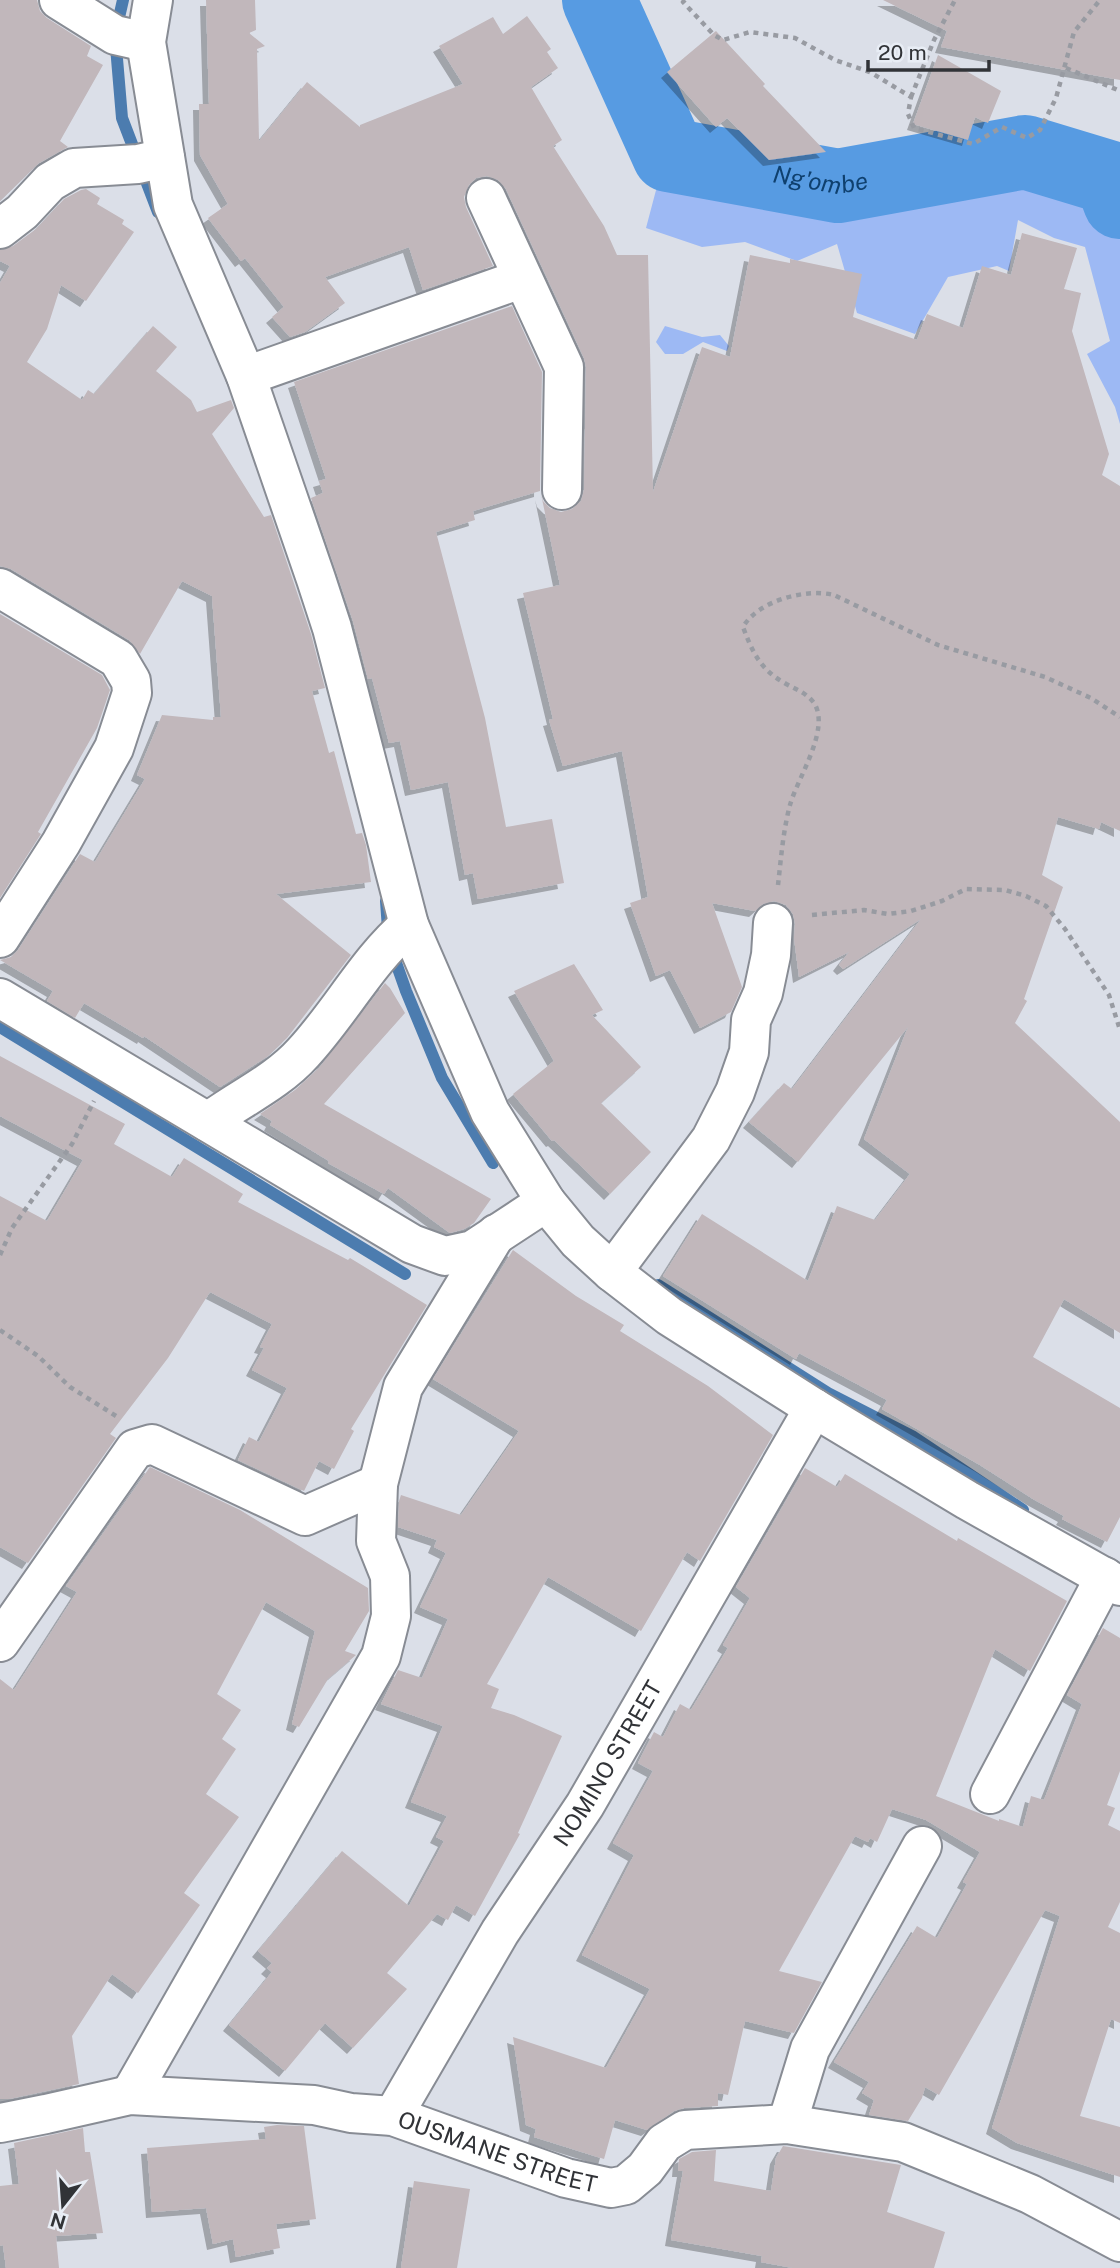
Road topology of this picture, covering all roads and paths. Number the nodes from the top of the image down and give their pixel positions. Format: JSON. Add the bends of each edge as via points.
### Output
{"nodes":[{"id":1,"x":59,"y":0,"type":"edge"},
{"id":2,"x":153,"y":0,"type":"edge"},
{"id":3,"x":685,"y":0,"type":"edge"},
{"id":4,"x":956,"y":0,"type":"edge"},
{"id":5,"x":1100,"y":0,"type":"edge"},
{"id":6,"x":146,"y":42,"type":"junction"},
{"id":7,"x":1066,"y":68,"type":"junction"},
{"id":8,"x":1120,"y":91,"type":"edge"},
{"id":9,"x":911,"y":97,"type":"junction"},
{"id":10,"x":165,"y":158,"type":"junction"},
{"id":11,"x":486,"y":198,"type":"dead end"},
{"id":12,"x":0,"y":229,"type":"edge"},
{"id":13,"x":521,"y":279,"type":"junction"},
{"id":14,"x":246,"y":376,"type":"junction"},
{"id":15,"x":562,"y":490,"type":"dead end"},
{"id":16,"x":0,"y":588,"type":"edge"},
{"id":17,"x":1120,"y":717,"type":"edge"},
{"id":18,"x":772,"y":923,"type":"junction"},
{"id":19,"x":409,"y":925,"type":"junction"},
{"id":20,"x":0,"y":938,"type":"edge"},
{"id":21,"x":0,"y":998,"type":"edge"},
{"id":22,"x":1120,"y":1030,"type":"edge"},
{"id":23,"x":117,"y":1068,"type":"junction"},
{"id":24,"x":208,"y":1122,"type":"junction"},
{"id":25,"x":546,"y":1202,"type":"junction"},
{"id":26,"x":496,"y":1234,"type":"junction"},
{"id":27,"x":0,"y":1255,"type":"edge"},
{"id":28,"x":612,"y":1272,"type":"junction"},
{"id":29,"x":0,"y":1330,"type":"edge"},
{"id":30,"x":814,"y":1408,"type":"junction"},
{"id":31,"x":152,"y":1444,"type":"junction"},
{"id":32,"x":378,"y":1484,"type":"junction"},
{"id":33,"x":1112,"y":1582,"type":"edge"},
{"id":34,"x":0,"y":1642,"type":"edge"},
{"id":35,"x":990,"y":1794,"type":"dead end"},
{"id":36,"x":922,"y":1846,"type":"dead end"},
{"id":37,"x":130,"y":2095,"type":"junction"},
{"id":38,"x":393,"y":2116,"type":"junction"},
{"id":39,"x":0,"y":2123,"type":"edge"},
{"id":40,"x":787,"y":2124,"type":"junction"},
{"id":41,"x":1120,"y":2242,"type":"edge"}],
"edges":[{"from":1,"to":6,"type":"street","via":[[116,35]]},
{"from":2,"to":6,"type":"street"},
{"from":3,"to":9,"type":"path","via":[[700,21],[723,40],[750,32],[795,38],[835,60],[870,72]]},
{"from":4,"to":9,"type":"path"},
{"from":5,"to":7,"type":"path","via":[[1074,32]]},
{"from":6,"to":10,"type":"street"},
{"from":7,"to":8,"type":"path"},
{"from":7,"to":9,"type":"path","via":[[1040,130],[1027,138],[1002,127],[973,144],[914,128],[908,114]]},
{"from":10,"to":12,"type":"street","via":[[74,168],[50,182]]},
{"from":10,"to":14,"type":"street","via":[[173,205]]},
{"from":11,"to":13,"type":"street"},
{"from":13,"to":14,"type":"street"},
{"from":13,"to":15,"type":"street","via":[[564,367]]},
{"from":14,"to":19,"type":"street","via":[[332,628]]},
{"from":16,"to":20,"type":"street","via":[[118,659],[131,681],[132,694],[114,748]]},
{"from":17,"to":18,"type":"path","via":[[1045,677],[938,645],[834,594],[789,598],[749,617],[743,627],[762,667],[807,694],[816,706],[819,722],[790,806]]},
{"from":18,"to":22,"type":"path","via":[[827,913],[911,911],[966,889],[1026,896],[1046,906],[1065,929],[1109,995]]},
{"from":18,"to":28,"type":"street","via":[[763,993],[751,1020],[749,1052],[735,1092],[711,1139]]},
{"from":19,"to":24,"type":"street","via":[[389,943],[303,1054]]},
{"from":19,"to":25,"type":"street","via":[[490,1112]]},
{"from":21,"to":23,"type":"street"},
{"from":23,"to":24,"type":"street"},
{"from":23,"to":27,"type":"path","via":[[110,1070],[72,1144],[12,1228]]},
{"from":24,"to":26,"type":"street","via":[[412,1244],[445,1256],[474,1250]]},
{"from":25,"to":26,"type":"street"},
{"from":25,"to":28,"type":"street"},
{"from":26,"to":32,"type":"street","via":[[403,1387]]},
{"from":28,"to":30,"type":"street","via":[[668,1316]]},
{"from":29,"to":31,"type":"path","via":[[38,1356],[70,1387]]},
{"from":30,"to":33,"type":"street"},
{"from":30,"to":38,"type":"street","name":"NOMINO STREET","via":[[585,1805],[500,1932]]},
{"from":31,"to":32,"type":"street","via":[[305,1516]]},
{"from":31,"to":34,"type":"street","via":[[135,1449],[121,1466]]},
{"from":32,"to":37,"type":"street","via":[[376,1541],[390,1576],[391,1616],[381,1656]]},
{"from":33,"to":35,"type":"street"},
{"from":36,"to":40,"type":"street","via":[[810,2049]]},
{"from":37,"to":38,"type":"street","name":"OUSMANE STREET","via":[[314,2105]]},
{"from":37,"to":39,"type":"street","name":"OUSMANE STREET"},
{"from":38,"to":40,"type":"street","name":"OUSMANE STREET","via":[[566,2178],[611,2188],[626,2185],[664,2144],[685,2130]]},
{"from":40,"to":41,"type":"street","name":"OUSMANE STREET","via":[[903,2142],[1030,2194]]}]}
